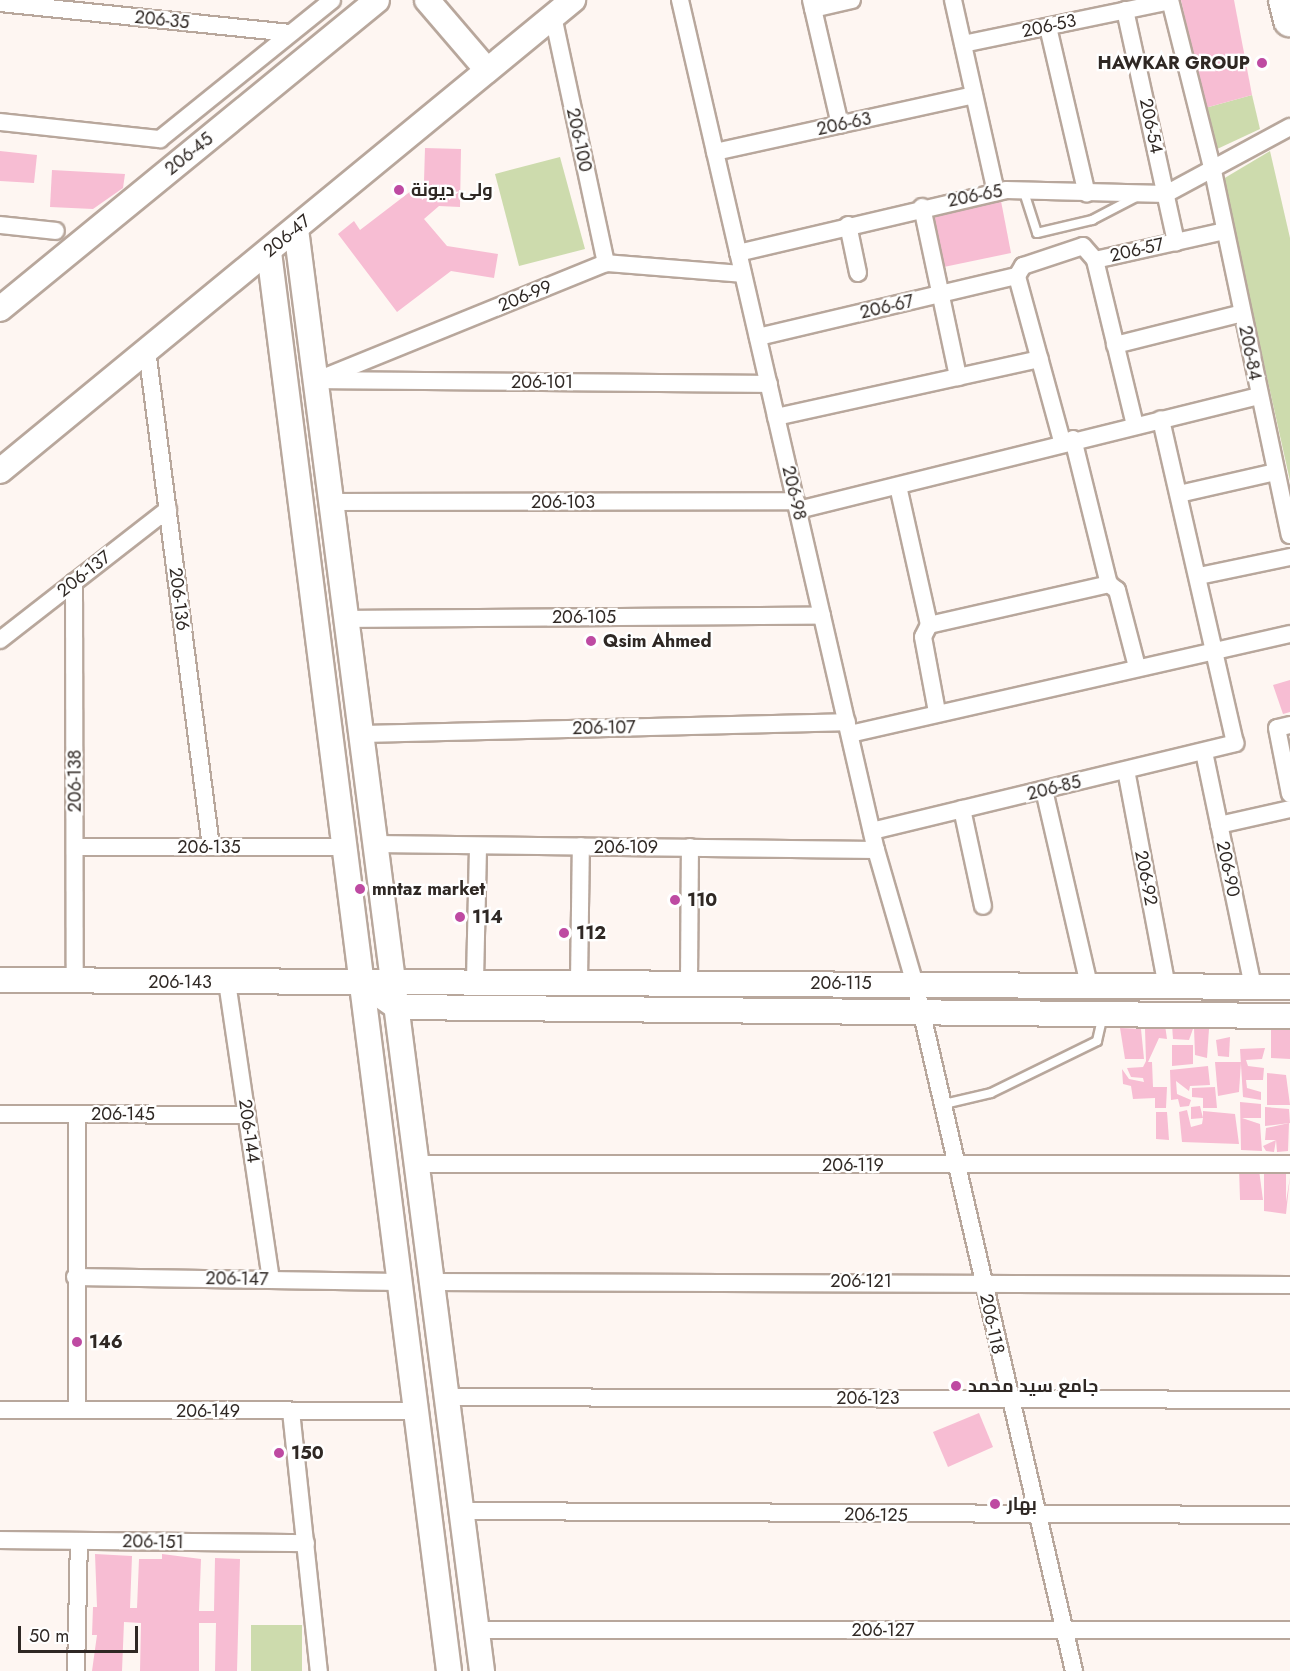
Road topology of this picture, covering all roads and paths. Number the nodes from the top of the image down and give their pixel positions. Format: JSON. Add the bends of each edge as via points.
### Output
{"nodes":[{"id":1,"x":332,"y":0,"type":"edge"},
{"id":2,"x":377,"y":0,"type":"edge"},
{"id":3,"x":428,"y":0,"type":"edge"},
{"id":4,"x":573,"y":0,"type":"edge"},
{"id":5,"x":680,"y":0,"type":"edge"},
{"id":6,"x":852,"y":0,"type":"edge"},
{"id":7,"x":1285,"y":0,"type":"edge"},
{"id":8,"x":955,"y":1,"type":"edge"},
{"id":9,"x":1170,"y":1,"type":"edge"},
{"id":10,"x":0,"y":3,"type":"edge"},
{"id":11,"x":43,"y":4,"type":"edge"},
{"id":12,"x":812,"y":4,"type":"edge"},
{"id":13,"x":1125,"y":10,"type":"junction"},
{"id":14,"x":553,"y":16,"type":"junction"},
{"id":15,"x":1290,"y":20,"type":"edge"},
{"id":16,"x":1048,"y":27,"type":"junction"},
{"id":17,"x":288,"y":33,"type":"junction"},
{"id":18,"x":963,"y":44,"type":"junction"},
{"id":19,"x":488,"y":70,"type":"junction"},
{"id":20,"x":974,"y":95,"type":"junction"},
{"id":21,"x":0,"y":122,"type":"edge"},
{"id":22,"x":840,"y":125,"type":"junction"},
{"id":23,"x":1290,"y":127,"type":"edge"},
{"id":24,"x":715,"y":152,"type":"junction"},
{"id":25,"x":1213,"y":171,"type":"junction"},
{"id":26,"x":1023,"y":189,"type":"junction"},
{"id":27,"x":996,"y":192,"type":"junction"},
{"id":28,"x":1087,"y":194,"type":"junction"},
{"id":29,"x":1166,"y":194,"type":"junction"},
{"id":30,"x":1137,"y":196,"type":"junction"},
{"id":31,"x":922,"y":207,"type":"junction"},
{"id":32,"x":0,"y":225,"type":"edge"},
{"id":33,"x":848,"y":225,"type":"junction"},
{"id":34,"x":296,"y":229,"type":"junction"},
{"id":35,"x":56,"y":231,"type":"dead end"},
{"id":36,"x":1225,"y":231,"type":"junction"},
{"id":37,"x":1176,"y":242,"type":"junction"},
{"id":38,"x":269,"y":252,"type":"junction"},
{"id":39,"x":738,"y":253,"type":"junction"},
{"id":40,"x":1095,"y":260,"type":"junction"},
{"id":41,"x":606,"y":263,"type":"junction"},
{"id":42,"x":1020,"y":271,"type":"junction"},
{"id":43,"x":858,"y":273,"type":"dead end"},
{"id":44,"x":743,"y":274,"type":"junction"},
{"id":45,"x":941,"y":295,"type":"junction"},
{"id":46,"x":0,"y":309,"type":"edge"},
{"id":47,"x":1242,"y":313,"type":"junction"},
{"id":48,"x":758,"y":337,"type":"junction"},
{"id":49,"x":1115,"y":345,"type":"junction"},
{"id":50,"x":147,"y":350,"type":"junction"},
{"id":51,"x":1040,"y":359,"type":"junction"},
{"id":52,"x":958,"y":378,"type":"junction"},
{"id":53,"x":315,"y":380,"type":"junction"},
{"id":54,"x":769,"y":384,"type":"junction"},
{"id":55,"x":1258,"y":396,"type":"junction"},
{"id":56,"x":776,"y":417,"type":"junction"},
{"id":57,"x":1161,"y":419,"type":"junction"},
{"id":58,"x":1135,"y":425,"type":"junction"},
{"id":59,"x":1068,"y":440,"type":"junction"},
{"id":60,"x":0,"y":471,"type":"edge"},
{"id":61,"x":1276,"y":472,"type":"junction"},
{"id":62,"x":898,"y":486,"type":"junction"},
{"id":63,"x":1179,"y":494,"type":"junction"},
{"id":64,"x":331,"y":502,"type":"junction"},
{"id":65,"x":797,"y":506,"type":"junction"},
{"id":66,"x":168,"y":509,"type":"junction"},
{"id":67,"x":1290,"y":535,"type":"edge"},
{"id":68,"x":1290,"y":557,"type":"edge"},
{"id":69,"x":1199,"y":576,"type":"junction"},
{"id":70,"x":74,"y":582,"type":"junction"},
{"id":71,"x":1109,"y":584,"type":"junction"},
{"id":72,"x":822,"y":616,"type":"junction"},
{"id":73,"x":346,"y":619,"type":"junction"},
{"id":74,"x":929,"y":625,"type":"junction"},
{"id":75,"x":1290,"y":634,"type":"edge"},
{"id":76,"x":0,"y":640,"type":"edge"},
{"id":77,"x":1217,"y":649,"type":"junction"},
{"id":78,"x":1137,"y":667,"type":"junction"},
{"id":79,"x":937,"y":712,"type":"junction"},
{"id":80,"x":1290,"y":724,"type":"edge"},
{"id":81,"x":848,"y":728,"type":"junction"},
{"id":82,"x":361,"y":734,"type":"junction"},
{"id":83,"x":1204,"y":752,"type":"junction"},
{"id":84,"x":1126,"y":770,"type":"junction"},
{"id":85,"x":1044,"y":790,"type":"junction"},
{"id":86,"x":1290,"y":794,"type":"edge"},
{"id":87,"x":962,"y":809,"type":"junction"},
{"id":88,"x":1290,"y":809,"type":"edge"},
{"id":89,"x":1219,"y":825,"type":"junction"},
{"id":90,"x":872,"y":831,"type":"junction"},
{"id":91,"x":375,"y":844,"type":"junction"},
{"id":92,"x":478,"y":846,"type":"junction"},
{"id":93,"x":581,"y":846,"type":"junction"},
{"id":94,"x":211,"y":847,"type":"junction"},
{"id":95,"x":344,"y":847,"type":"junction"},
{"id":96,"x":690,"y":847,"type":"junction"},
{"id":97,"x":75,"y":848,"type":"junction"},
{"id":98,"x":876,"y":850,"type":"junction"},
{"id":99,"x":983,"y":906,"type":"dead end"},
{"id":100,"x":393,"y":979,"type":"junction"},
{"id":101,"x":0,"y":980,"type":"edge"},
{"id":102,"x":361,"y":980,"type":"junction"},
{"id":103,"x":475,"y":980,"type":"junction"},
{"id":104,"x":75,"y":981,"type":"junction"},
{"id":105,"x":579,"y":981,"type":"junction"},
{"id":106,"x":227,"y":982,"type":"junction"},
{"id":107,"x":689,"y":982,"type":"junction"},
{"id":108,"x":915,"y":984,"type":"junction"},
{"id":109,"x":1089,"y":985,"type":"junction"},
{"id":110,"x":1167,"y":986,"type":"junction"},
{"id":111,"x":1253,"y":986,"type":"junction"},
{"id":112,"x":1290,"y":987,"type":"edge"},
{"id":113,"x":396,"y":1007,"type":"junction"},
{"id":114,"x":918,"y":1011,"type":"junction"},
{"id":115,"x":1104,"y":1015,"type":"junction"},
{"id":116,"x":1290,"y":1016,"type":"edge"},
{"id":117,"x":940,"y":1105,"type":"junction"},
{"id":118,"x":0,"y":1114,"type":"edge"},
{"id":119,"x":77,"y":1114,"type":"junction"},
{"id":120,"x":247,"y":1115,"type":"junction"},
{"id":121,"x":417,"y":1164,"type":"junction"},
{"id":122,"x":1290,"y":1164,"type":"edge"},
{"id":123,"x":956,"y":1165,"type":"junction"},
{"id":124,"x":75,"y":1277,"type":"junction"},
{"id":125,"x":271,"y":1279,"type":"junction"},
{"id":126,"x":983,"y":1280,"type":"junction"},
{"id":127,"x":399,"y":1282,"type":"junction"},
{"id":128,"x":432,"y":1282,"type":"junction"},
{"id":129,"x":1290,"y":1285,"type":"edge"},
{"id":130,"x":447,"y":1397,"type":"junction"},
{"id":131,"x":1008,"y":1399,"type":"junction"},
{"id":132,"x":1290,"y":1400,"type":"edge"},
{"id":133,"x":0,"y":1410,"type":"edge"},
{"id":134,"x":77,"y":1410,"type":"junction"},
{"id":135,"x":291,"y":1411,"type":"junction"},
{"id":136,"x":416,"y":1411,"type":"junction"},
{"id":137,"x":462,"y":1511,"type":"junction"},
{"id":138,"x":1290,"y":1515,"type":"edge"},
{"id":139,"x":1038,"y":1516,"type":"junction"},
{"id":140,"x":0,"y":1540,"type":"edge"},
{"id":141,"x":79,"y":1541,"type":"junction"},
{"id":142,"x":306,"y":1543,"type":"junction"},
{"id":143,"x":477,"y":1630,"type":"junction"},
{"id":144,"x":1064,"y":1630,"type":"junction"},
{"id":145,"x":1290,"y":1630,"type":"edge"},
{"id":146,"x":76,"y":1671,"type":"edge"},
{"id":147,"x":319,"y":1671,"type":"edge"},
{"id":148,"x":448,"y":1671,"type":"edge"},
{"id":149,"x":482,"y":1671,"type":"edge"},
{"id":150,"x":1074,"y":1671,"type":"edge"}],
"edges":[{"from":1,"to":17,"type":"street"},
{"from":2,"to":46,"type":"street","name":"206-45"},
{"from":3,"to":19,"type":"street"},
{"from":4,"to":14,"type":"street","name":"206-47"},
{"from":5,"to":24,"type":"street","name":"206-98"},
{"from":6,"to":12,"type":"street"},
{"from":7,"to":15,"type":"highway"},
{"from":8,"to":18,"type":"street"},
{"from":9,"to":13,"type":"street","name":"206-53"},
{"from":9,"to":25,"type":"street","name":"206-84"},
{"from":10,"to":11,"type":"street","name":"206-35"},
{"from":11,"to":17,"type":"street","name":"206-35"},
{"from":12,"to":22,"type":"street"},
{"from":13,"to":16,"type":"street","name":"206-53"},
{"from":13,"to":29,"type":"street","name":"206-54"},
{"from":14,"to":19,"type":"street","name":"206-47"},
{"from":14,"to":41,"type":"street","name":"206-100"},
{"from":16,"to":18,"type":"street","name":"206-53"},
{"from":16,"to":28,"type":"street"},
{"from":17,"to":21,"type":"street","via":[[160,139]]},
{"from":18,"to":20,"type":"street"},
{"from":19,"to":34,"type":"street","name":"206-47"},
{"from":20,"to":22,"type":"street","name":"206-63"},
{"from":20,"to":27,"type":"street"},
{"from":22,"to":24,"type":"street","name":"206-63"},
{"from":23,"to":25,"type":"street","name":"206-65"},
{"from":24,"to":39,"type":"street","name":"206-98"},
{"from":25,"to":29,"type":"street","name":"206-65"},
{"from":25,"to":36,"type":"street","name":"206-84"},
{"from":26,"to":27,"type":"street","name":"206-65"},
{"from":26,"to":28,"type":"street","name":"206-65"},
{"from":26,"to":30,"type":"lane","via":[[1037,233],[1092,220]]},
{"from":27,"to":31,"type":"street","name":"206-65"},
{"from":28,"to":30,"type":"street","name":"206-65"},
{"from":29,"to":30,"type":"street","name":"206-65"},
{"from":29,"to":37,"type":"street","name":"206-54"},
{"from":31,"to":33,"type":"street","name":"206-65"},
{"from":31,"to":45,"type":"street"},
{"from":32,"to":35,"type":"street"},
{"from":33,"to":39,"type":"street","name":"206-65"},
{"from":33,"to":43,"type":"street"},
{"from":34,"to":38,"type":"street","name":"206-47"},
{"from":34,"to":53,"type":"street"},
{"from":36,"to":37,"type":"street","name":"206-57"},
{"from":36,"to":47,"type":"street","name":"206-84"},
{"from":37,"to":40,"type":"street","name":"206-57"},
{"from":38,"to":50,"type":"street","name":"206-47"},
{"from":38,"to":95,"type":"street"},
{"from":39,"to":44,"type":"street","name":"206-98"},
{"from":40,"to":42,"type":"street","name":"206-57","via":[[1083,246]]},
{"from":40,"to":49,"type":"street"},
{"from":41,"to":44,"type":"street","name":"206-99"},
{"from":41,"to":53,"type":"street","name":"206-99"},
{"from":42,"to":45,"type":"street","name":"206-67"},
{"from":42,"to":51,"type":"street"},
{"from":44,"to":48,"type":"street","name":"206-98"},
{"from":45,"to":48,"type":"street","name":"206-67"},
{"from":45,"to":52,"type":"street"},
{"from":47,"to":49,"type":"street"},
{"from":47,"to":55,"type":"street","name":"206-84"},
{"from":48,"to":54,"type":"street","name":"206-98"},
{"from":49,"to":58,"type":"street"},
{"from":50,"to":60,"type":"street","name":"206-47"},
{"from":50,"to":66,"type":"street","name":"206-136"},
{"from":51,"to":52,"type":"street"},
{"from":51,"to":59,"type":"street"},
{"from":52,"to":56,"type":"street"},
{"from":53,"to":54,"type":"street","name":"206-101"},
{"from":53,"to":64,"type":"street"},
{"from":54,"to":56,"type":"street","name":"206-98"},
{"from":55,"to":57,"type":"street","name":"206-103"},
{"from":55,"to":61,"type":"street","name":"206-84"},
{"from":56,"to":65,"type":"street","name":"206-98"},
{"from":57,"to":58,"type":"street","name":"206-103"},
{"from":57,"to":63,"type":"street"},
{"from":58,"to":59,"type":"street","name":"206-103"},
{"from":59,"to":62,"type":"street","name":"206-103"},
{"from":59,"to":71,"type":"street"},
{"from":61,"to":63,"type":"street"},
{"from":61,"to":67,"type":"street","name":"206-84"},
{"from":62,"to":65,"type":"street","name":"206-103"},
{"from":62,"to":74,"type":"street"},
{"from":63,"to":69,"type":"street"},
{"from":64,"to":65,"type":"street","name":"206-103"},
{"from":64,"to":73,"type":"street"},
{"from":65,"to":72,"type":"street","name":"206-98"},
{"from":66,"to":70,"type":"street","name":"206-137"},
{"from":66,"to":94,"type":"street","name":"206-136"},
{"from":68,"to":69,"type":"street"},
{"from":69,"to":77,"type":"street"},
{"from":70,"to":76,"type":"street","name":"206-137"},
{"from":70,"to":97,"type":"street","name":"206-138"},
{"from":71,"to":74,"type":"street"},
{"from":71,"to":78,"type":"street","via":[[1117,590]]},
{"from":72,"to":73,"type":"street","name":"206-105"},
{"from":72,"to":81,"type":"street","name":"206-98"},
{"from":73,"to":82,"type":"street"},
{"from":74,"to":79,"type":"street","via":[[923,637]]},
{"from":75,"to":77,"type":"street","name":"206-107"},
{"from":77,"to":78,"type":"street","name":"206-107"},
{"from":77,"to":83,"type":"street","name":"206-85","via":[[1235,743]]},
{"from":78,"to":79,"type":"street","name":"206-107"},
{"from":79,"to":81,"type":"street","name":"206-107"},
{"from":80,"to":86,"type":"street","via":[[1277,728]]},
{"from":81,"to":82,"type":"street","name":"206-107"},
{"from":81,"to":90,"type":"street","name":"206-98"},
{"from":82,"to":91,"type":"street"},
{"from":83,"to":84,"type":"street","name":"206-85"},
{"from":83,"to":89,"type":"street","name":"206-90"},
{"from":84,"to":85,"type":"street","name":"206-85"},
{"from":84,"to":110,"type":"street","name":"206-92"},
{"from":85,"to":87,"type":"street","name":"206-85"},
{"from":85,"to":109,"type":"street"},
{"from":87,"to":90,"type":"street","name":"206-85"},
{"from":87,"to":99,"type":"street"},
{"from":88,"to":89,"type":"street"},
{"from":89,"to":111,"type":"street","name":"206-90"},
{"from":90,"to":98,"type":"street","name":"206-98"},
{"from":91,"to":92,"type":"street","name":"206-109"},
{"from":91,"to":100,"type":"street"},
{"from":92,"to":93,"type":"street","name":"206-109"},
{"from":92,"to":103,"type":"street"},
{"from":93,"to":96,"type":"street","name":"206-109"},
{"from":93,"to":105,"type":"street"},
{"from":94,"to":95,"type":"street","name":"206-135"},
{"from":94,"to":97,"type":"street","name":"206-135"},
{"from":95,"to":102,"type":"street"},
{"from":96,"to":98,"type":"street","name":"206-109"},
{"from":96,"to":107,"type":"street"},
{"from":97,"to":104,"type":"street","name":"206-138"},
{"from":98,"to":108,"type":"street","name":"206-98"},
{"from":100,"to":102,"type":"street","name":"206-143"},
{"from":100,"to":103,"type":"street","name":"206-115"},
{"from":100,"to":113,"type":"street"},
{"from":101,"to":104,"type":"street","name":"206-143"},
{"from":102,"to":106,"type":"street","name":"206-143"},
{"from":102,"to":113,"type":"street"},
{"from":102,"to":127,"type":"street"},
{"from":103,"to":105,"type":"street","name":"206-115"},
{"from":104,"to":106,"type":"street","name":"206-143"},
{"from":105,"to":107,"type":"street","name":"206-115"},
{"from":106,"to":120,"type":"street","name":"206-144"},
{"from":107,"to":108,"type":"street","name":"206-115"},
{"from":108,"to":109,"type":"street","name":"206-115"},
{"from":108,"to":114,"type":"street","name":"206-98"},
{"from":109,"to":110,"type":"street","name":"206-115"},
{"from":110,"to":111,"type":"street","name":"206-115"},
{"from":111,"to":112,"type":"street","name":"206-115"},
{"from":113,"to":114,"type":"street","name":"206-115"},
{"from":113,"to":121,"type":"street"},
{"from":114,"to":115,"type":"street","name":"206-115"},
{"from":114,"to":117,"type":"street","name":"206-118"},
{"from":115,"to":116,"type":"street","name":"206-115"},
{"from":115,"to":117,"type":"lane","via":[[1097,1041],[992,1093]]},
{"from":117,"to":123,"type":"street","name":"206-118"},
{"from":118,"to":119,"type":"street","name":"206-145"},
{"from":119,"to":120,"type":"street","name":"206-145"},
{"from":119,"to":124,"type":"street"},
{"from":120,"to":125,"type":"street","name":"206-144"},
{"from":121,"to":123,"type":"street","name":"206-119"},
{"from":121,"to":128,"type":"street"},
{"from":122,"to":123,"type":"street","name":"206-119"},
{"from":123,"to":126,"type":"street","name":"206-118"},
{"from":124,"to":125,"type":"street","name":"206-147"},
{"from":124,"to":134,"type":"street"},
{"from":125,"to":127,"type":"street","name":"206-147"},
{"from":126,"to":128,"type":"street","name":"206-121"},
{"from":126,"to":129,"type":"street","name":"206-121"},
{"from":126,"to":131,"type":"street","name":"206-118"},
{"from":127,"to":136,"type":"street"},
{"from":128,"to":130,"type":"street"},
{"from":130,"to":131,"type":"street","name":"206-123"},
{"from":130,"to":137,"type":"street"},
{"from":131,"to":132,"type":"street","name":"206-123"},
{"from":131,"to":139,"type":"street","name":"206-118"},
{"from":133,"to":134,"type":"street","name":"206-149"},
{"from":134,"to":135,"type":"street","name":"206-149"},
{"from":135,"to":136,"type":"street","name":"206-149"},
{"from":135,"to":142,"type":"street"},
{"from":136,"to":148,"type":"street"},
{"from":137,"to":139,"type":"street","name":"206-125"},
{"from":137,"to":143,"type":"street"},
{"from":138,"to":139,"type":"street","name":"206-125"},
{"from":139,"to":144,"type":"street","name":"206-118"},
{"from":140,"to":141,"type":"street","name":"206-151"},
{"from":141,"to":142,"type":"street","name":"206-151"},
{"from":141,"to":146,"type":"street"},
{"from":142,"to":147,"type":"street"},
{"from":143,"to":144,"type":"street","name":"206-127"},
{"from":143,"to":149,"type":"street"},
{"from":144,"to":145,"type":"street","name":"206-127"},
{"from":144,"to":150,"type":"street","name":"206-118"}]}
